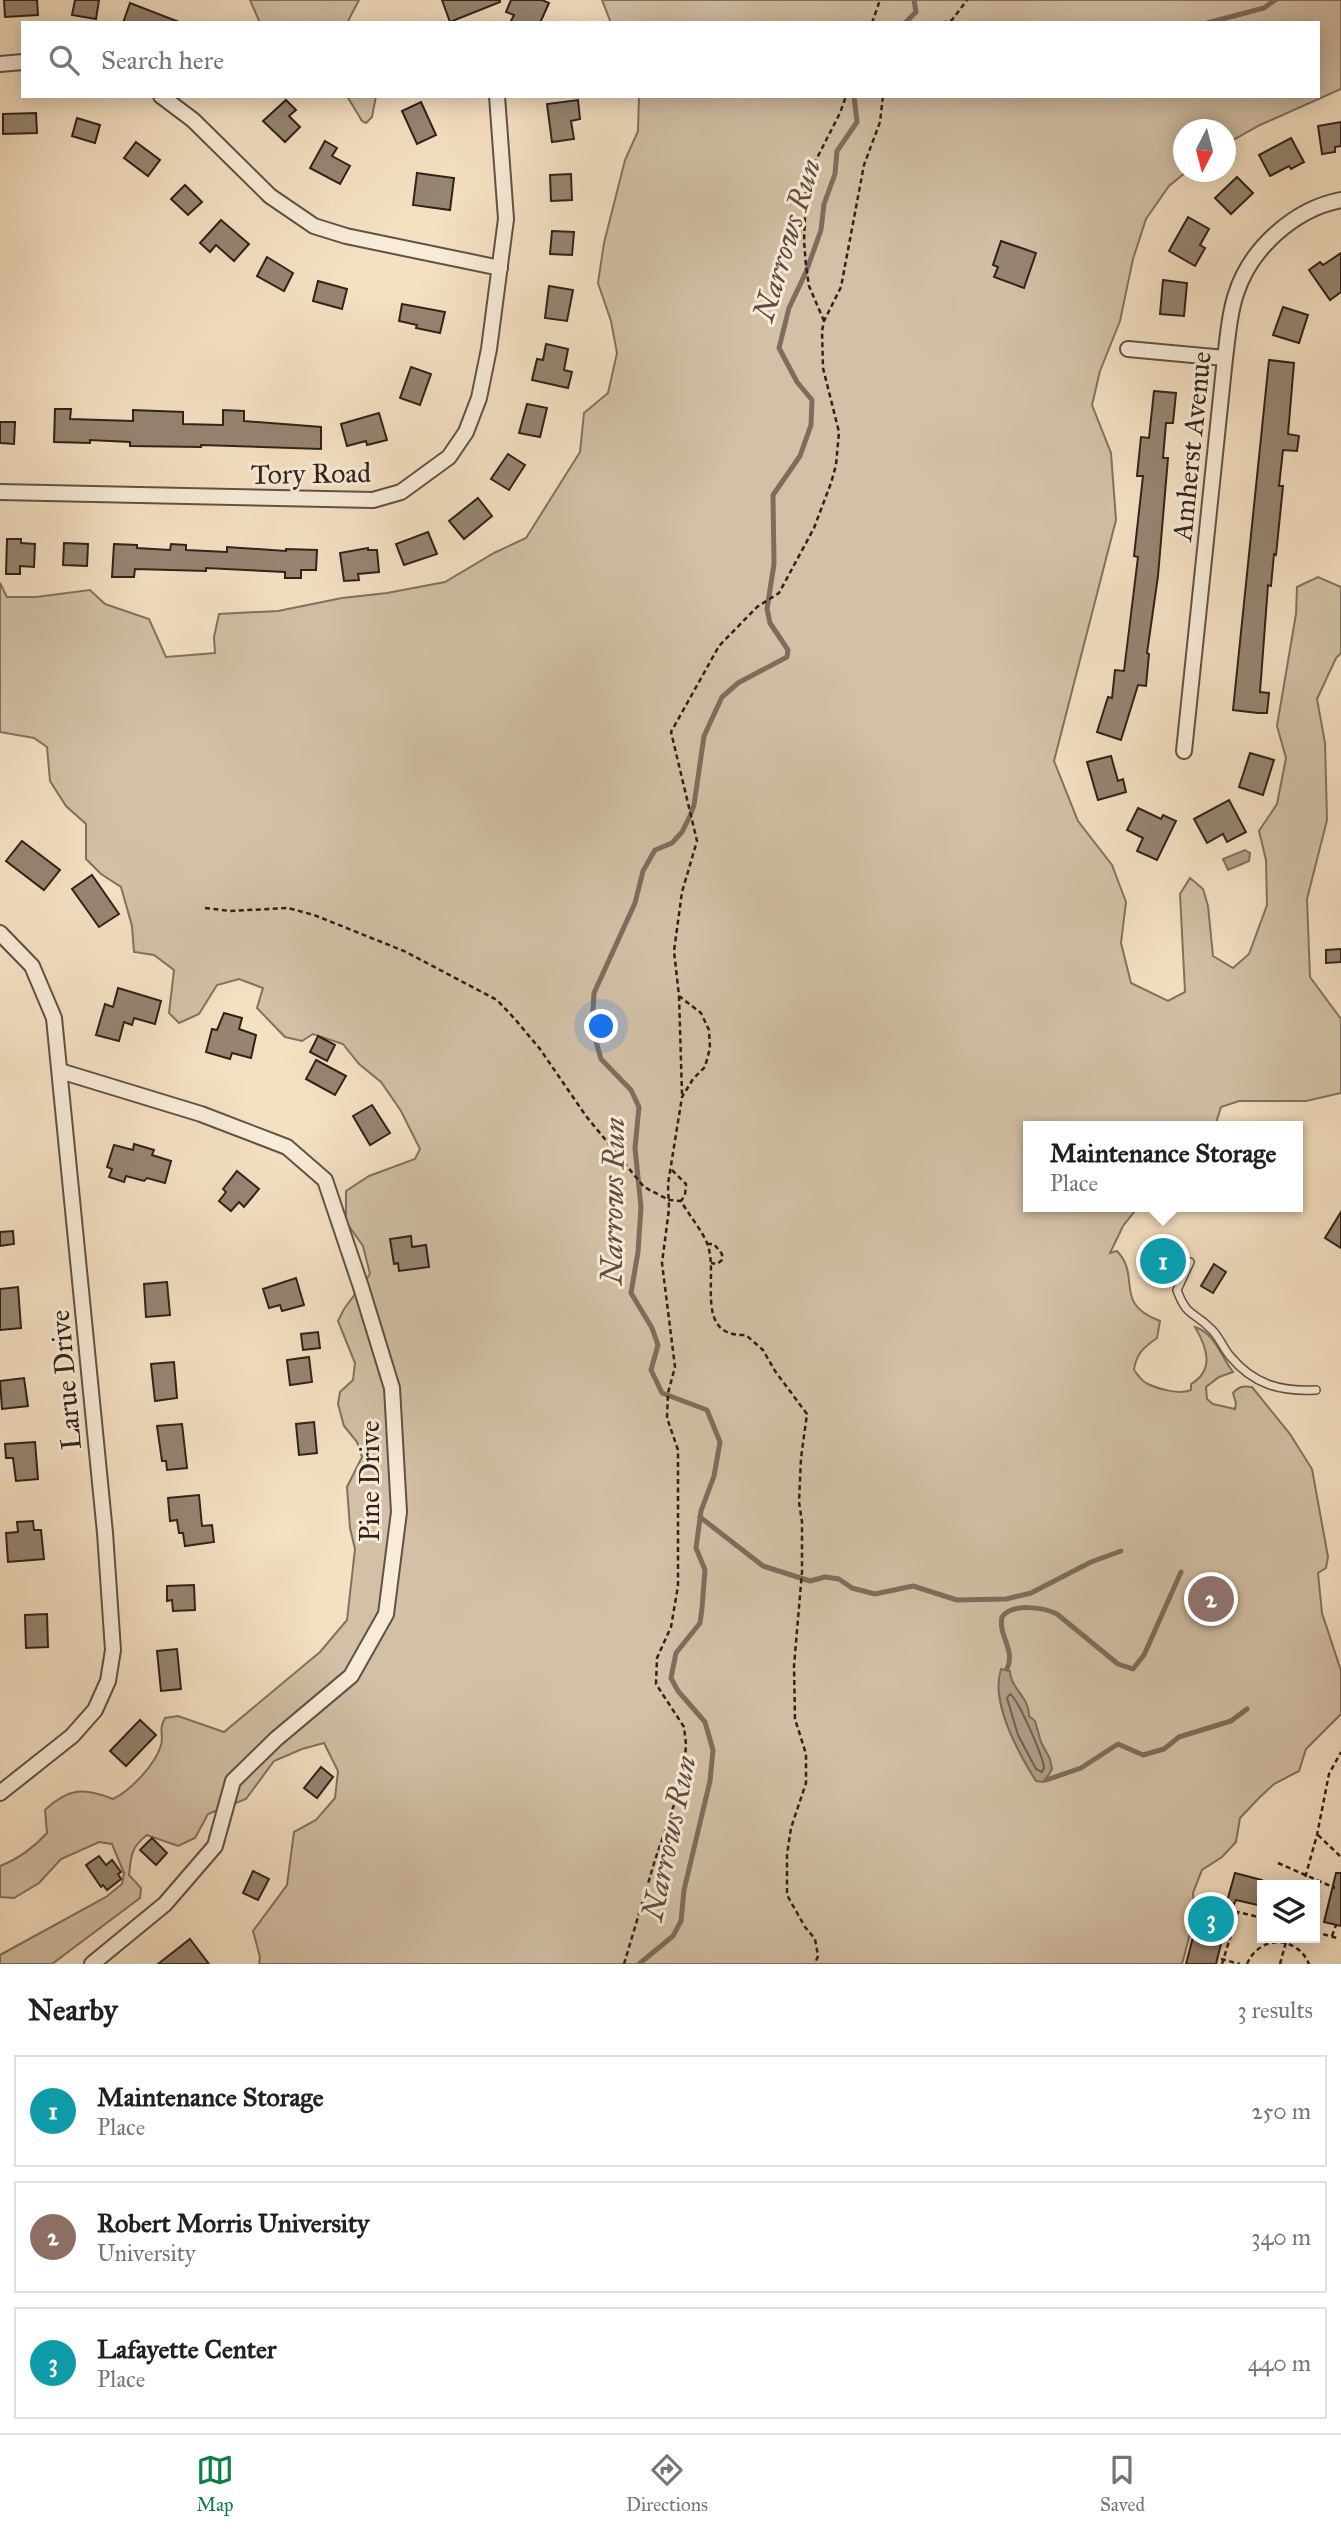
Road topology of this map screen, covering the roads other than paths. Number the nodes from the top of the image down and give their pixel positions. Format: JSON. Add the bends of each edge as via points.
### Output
{"nodes":[{"id":1,"x":21,"y":62,"type":"edge"},
{"id":2,"x":0,"y":64,"type":"edge"},
{"id":3,"x":165,"y":98,"type":"edge"},
{"id":4,"x":497,"y":98,"type":"edge"},
{"id":5,"x":1341,"y":200,"type":"edge"},
{"id":6,"x":500,"y":268,"type":"junction"},
{"id":7,"x":1128,"y":349,"type":"dead end"},
{"id":8,"x":1225,"y":358,"type":"junction"},
{"id":9,"x":0,"y":492,"type":"edge"},
{"id":10,"x":1184,"y":751,"type":"dead end"},
{"id":11,"x":0,"y":933,"type":"edge"},
{"id":12,"x":60,"y":1071,"type":"junction"},
{"id":13,"x":1190,"y":1262,"type":"dead end"},
{"id":14,"x":1316,"y":1390,"type":"dead end"},
{"id":15,"x":0,"y":1793,"type":"edge"},
{"id":16,"x":92,"y":1964,"type":"edge"}],
"edges":[{"from":1,"to":2,"type":"street"},
{"from":3,"to":6,"type":"street","via":[[270,196],[314,226]]},
{"from":4,"to":6,"type":"street","name":"Tory Road","via":[[506,219]]},
{"from":5,"to":8,"type":"street","name":"Amherst Avenue","via":[[1290,222],[1262,248],[1236,294]]},
{"from":6,"to":9,"type":"street","name":"Tory Road","via":[[479,398],[466,432],[449,457],[401,492],[373,500]]},
{"from":7,"to":8,"type":"street"},
{"from":8,"to":10,"type":"street","name":"Amherst Avenue"},
{"from":11,"to":12,"type":"street","name":"Larue Drive","via":[[32,967],[54,1018]]},
{"from":12,"to":15,"type":"street","name":"Larue Drive","via":[[113,1650],[108,1681],[95,1710],[72,1735]]},
{"from":12,"to":16,"type":"street","name":"Pine Drive","via":[[201,1114],[286,1147],[325,1180],[392,1388],[399,1513],[386,1614],[351,1676],[233,1781],[215,1846],[165,1905]]},
{"from":13,"to":14,"type":"lane","via":[[1177,1290],[1183,1307],[1212,1329],[1247,1375],[1292,1391]]}]}
